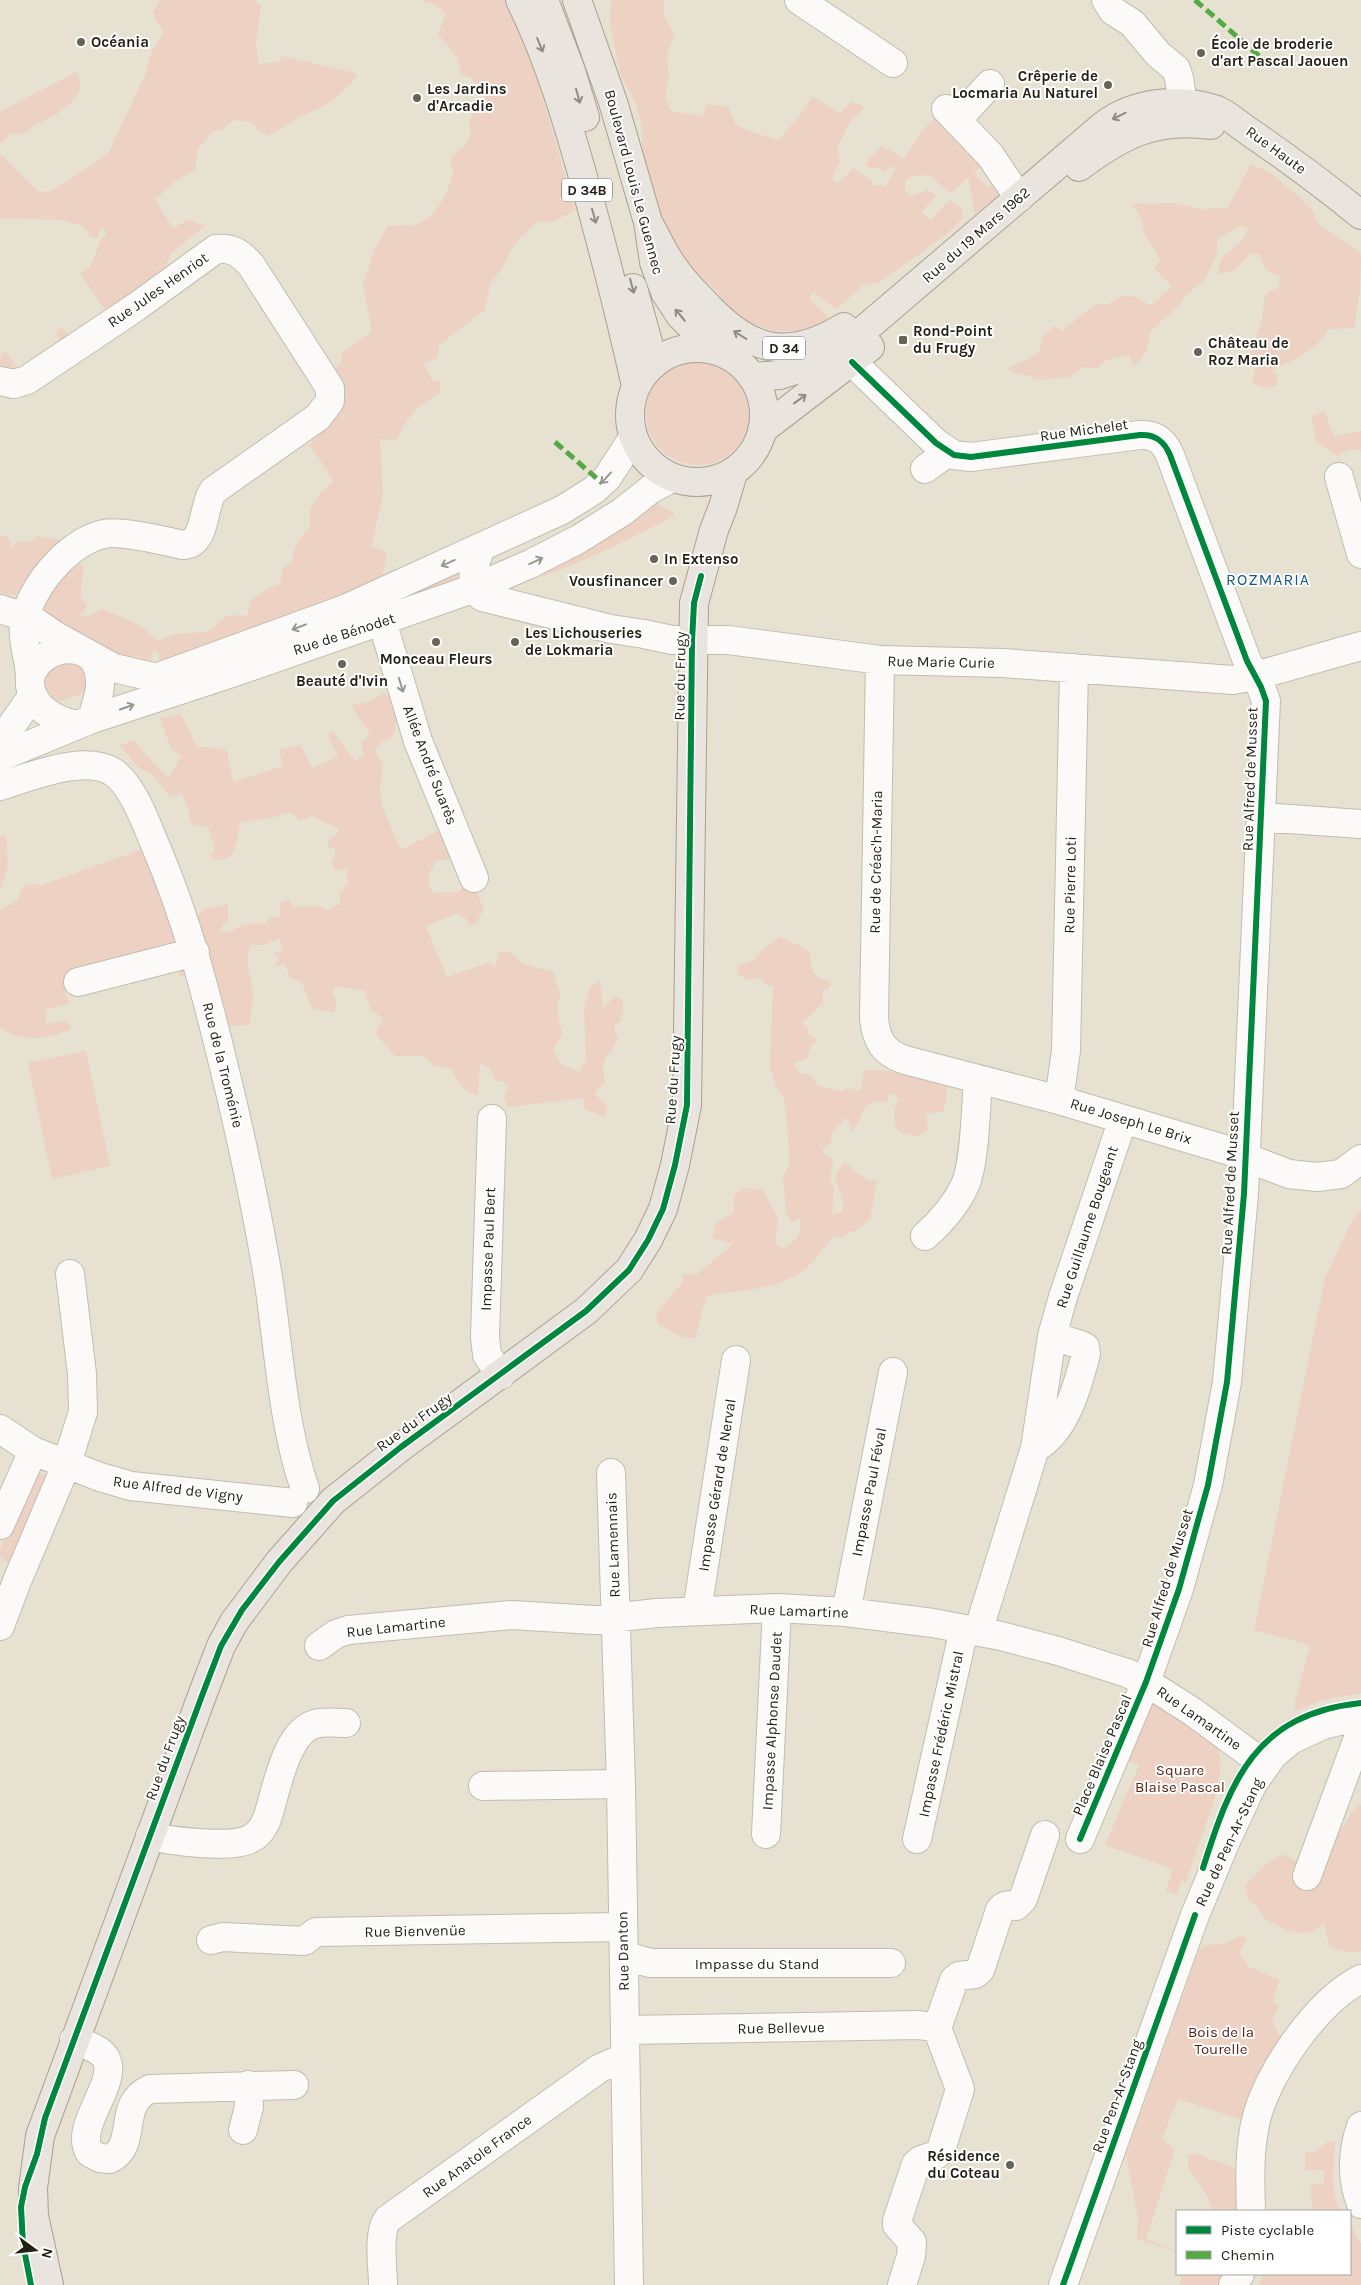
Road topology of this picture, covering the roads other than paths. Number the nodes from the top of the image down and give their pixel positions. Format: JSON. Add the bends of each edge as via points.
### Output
{"nodes":[{"id":1,"x":520,"y":0,"type":"edge"},
{"id":2,"x":544,"y":0,"type":"edge"},
{"id":3,"x":577,"y":0,"type":"edge"},
{"id":4,"x":1106,"y":0,"type":"edge"},
{"id":5,"x":792,"y":1,"type":"edge"},
{"id":6,"x":1129,"y":12,"type":"edge"},
{"id":7,"x":892,"y":63,"type":"dead end"},
{"id":8,"x":990,"y":84,"type":"dead end"},
{"id":9,"x":1175,"y":110,"type":"junction"},
{"id":10,"x":1019,"y":198,"type":"junction"},
{"id":11,"x":1361,"y":215,"type":"edge"},
{"id":12,"x":648,"y":222,"type":"junction"},
{"id":13,"x":952,"y":255,"type":"junction"},
{"id":14,"x":714,"y":350,"type":"junction"},
{"id":15,"x":852,"y":362,"type":"junction"},
{"id":16,"x":654,"y":364,"type":"junction"},
{"id":17,"x":752,"y":377,"type":"junction"},
{"id":18,"x":0,"y":381,"type":"edge"},
{"id":19,"x":636,"y":386,"type":"junction"},
{"id":20,"x":762,"y":430,"type":"junction"},
{"id":21,"x":633,"y":438,"type":"junction"},
{"id":22,"x":948,"y":452,"type":"junction"},
{"id":23,"x":925,"y":469,"type":"dead end"},
{"id":24,"x":733,"y":473,"type":"junction"},
{"id":25,"x":1339,"y":477,"type":"dead end"},
{"id":26,"x":681,"y":480,"type":"junction"},
{"id":27,"x":714,"y":530,"type":"junction"},
{"id":28,"x":480,"y":549,"type":"junction"},
{"id":29,"x":1361,"y":554,"type":"edge"},
{"id":30,"x":506,"y":575,"type":"junction"},
{"id":31,"x":398,"y":586,"type":"junction"},
{"id":32,"x":475,"y":588,"type":"junction"},
{"id":33,"x":521,"y":606,"type":"junction"},
{"id":34,"x":408,"y":612,"type":"junction"},
{"id":35,"x":12,"y":613,"type":"edge"},
{"id":36,"x":382,"y":621,"type":"junction"},
{"id":37,"x":692,"y":641,"type":"junction"},
{"id":38,"x":1361,"y":646,"type":"edge"},
{"id":39,"x":87,"y":653,"type":"junction"},
{"id":40,"x":880,"y":660,"type":"junction"},
{"id":41,"x":1074,"y":668,"type":"junction"},
{"id":42,"x":1255,"y":676,"type":"junction"},
{"id":43,"x":157,"y":678,"type":"junction"},
{"id":44,"x":32,"y":686,"type":"junction"},
{"id":45,"x":79,"y":714,"type":"junction"},
{"id":46,"x":2,"y":742,"type":"edge"},
{"id":47,"x":0,"y":786,"type":"edge"},
{"id":48,"x":1261,"y":818,"type":"junction"},
{"id":49,"x":1361,"y":824,"type":"edge"},
{"id":50,"x":474,"y":878,"type":"dead end"},
{"id":51,"x":195,"y":952,"type":"junction"},
{"id":52,"x":78,"y":982,"type":"dead end"},
{"id":53,"x":894,"y":1056,"type":"joint"},
{"id":54,"x":978,"y":1079,"type":"junction"},
{"id":55,"x":1059,"y":1100,"type":"junction"},
{"id":56,"x":492,"y":1119,"type":"dead end"},
{"id":57,"x":1124,"y":1119,"type":"junction"},
{"id":58,"x":1245,"y":1156,"type":"junction"},
{"id":59,"x":1361,"y":1159,"type":"edge"},
{"id":60,"x":925,"y":1236,"type":"dead end"},
{"id":61,"x":70,"y":1274,"type":"dead end"},
{"id":62,"x":1052,"y":1336,"type":"junction"},
{"id":63,"x":736,"y":1360,"type":"dead end"},
{"id":64,"x":893,"y":1372,"type":"dead end"},
{"id":65,"x":501,"y":1375,"type":"junction"},
{"id":66,"x":0,"y":1429,"type":"edge"},
{"id":67,"x":1035,"y":1448,"type":"junction"},
{"id":68,"x":33,"y":1451,"type":"junction"},
{"id":69,"x":67,"y":1464,"type":"junction"},
{"id":70,"x":612,"y":1473,"type":"dead end"},
{"id":71,"x":299,"y":1496,"type":"junction"},
{"id":72,"x":333,"y":1500,"type":"junction"},
{"id":73,"x":0,"y":1525,"type":"edge"},
{"id":74,"x":308,"y":1528,"type":"junction"},
{"id":75,"x":8,"y":1577,"type":"edge"},
{"id":76,"x":777,"y":1608,"type":"junction"},
{"id":77,"x":697,"y":1611,"type":"junction"},
{"id":78,"x":846,"y":1612,"type":"junction"},
{"id":79,"x":616,"y":1618,"type":"junction"},
{"id":80,"x":0,"y":1626,"type":"edge"},
{"id":81,"x":971,"y":1630,"type":"junction"},
{"id":82,"x":319,"y":1646,"type":"dead end"},
{"id":83,"x":1146,"y":1682,"type":"junction"},
{"id":84,"x":1361,"y":1703,"type":"edge"},
{"id":85,"x":1361,"y":1716,"type":"edge"},
{"id":86,"x":346,"y":1723,"type":"dead end"},
{"id":87,"x":1361,"y":1730,"type":"edge"},
{"id":88,"x":1259,"y":1760,"type":"junction"},
{"id":89,"x":620,"y":1784,"type":"junction"},
{"id":90,"x":483,"y":1786,"type":"dead end"},
{"id":91,"x":766,"y":1834,"type":"dead end"},
{"id":92,"x":1044,"y":1835,"type":"dead end"},
{"id":93,"x":150,"y":1836,"type":"junction"},
{"id":94,"x":918,"y":1839,"type":"dead end"},
{"id":95,"x":1080,"y":1839,"type":"dead end"},
{"id":96,"x":1307,"y":1876,"type":"dead end"},
{"id":97,"x":1195,"y":1915,"type":"joint"},
{"id":98,"x":623,"y":1927,"type":"junction"},
{"id":99,"x":211,"y":1940,"type":"dead end"},
{"id":100,"x":624,"y":1958,"type":"junction"},
{"id":101,"x":891,"y":1963,"type":"dead end"},
{"id":102,"x":1361,"y":1979,"type":"edge"},
{"id":103,"x":937,"y":2028,"type":"junction"},
{"id":104,"x":625,"y":2030,"type":"junction"},
{"id":105,"x":74,"y":2040,"type":"junction"},
{"id":106,"x":625,"y":2062,"type":"junction"},
{"id":107,"x":248,"y":2085,"type":"junction"},
{"id":108,"x":294,"y":2085,"type":"dead end"},
{"id":109,"x":1361,"y":2126,"type":"edge"},
{"id":110,"x":243,"y":2130,"type":"dead end"},
{"id":111,"x":37,"y":2154,"type":"junction"},
{"id":112,"x":1361,"y":2204,"type":"edge"},
{"id":113,"x":1251,"y":2210,"type":"edge"},
{"id":114,"x":31,"y":2285,"type":"edge"},
{"id":115,"x":49,"y":2285,"type":"edge"},
{"id":116,"x":383,"y":2285,"type":"edge"},
{"id":117,"x":629,"y":2285,"type":"edge"},
{"id":118,"x":902,"y":2285,"type":"edge"},
{"id":119,"x":1063,"y":2285,"type":"edge"}],
"edges":[{"from":1,"to":19,"type":"main road","number":"D 34B","one_way":true,"via":[[546,60],[576,152],[620,308]]},
{"from":2,"to":16,"type":"main road","name":"Boulevard Louis Le Guennec","one_way":true,"via":[[571,71]]},
{"from":3,"to":12,"type":"main road","name":"Boulevard Louis Le Guennec","number":"D 34","via":[[609,88]]},
{"from":4,"to":6,"type":"street","via":[[1113,11]]},
{"from":5,"to":7,"type":"street"},
{"from":6,"to":9,"type":"street","via":[[1158,54],[1176,69],[1179,78]]},
{"from":8,"to":10,"type":"street","via":[[951,115],[990,155]]},
{"from":9,"to":10,"type":"main road","name":"Rue du 19 Mars 1962","number":"D 34","one_way":true,"via":[[1141,108],[1112,119]]},
{"from":9,"to":11,"type":"main road","name":"Rue Haute","number":"D 34","via":[[1217,110],[1236,120]]},
{"from":9,"to":15,"type":"main road","name":"Rue du 19 Mars 1962","number":"D 34","via":[[1088,161],[1011,222]]},
{"from":10,"to":13,"type":"main road","name":"Rue du 19 Mars 1962","number":"D 34"},
{"from":13,"to":12,"type":"main road","number":"D 34","one_way":true,"via":[[833,334],[804,346],[777,348],[748,340],[715,314],[674,269]]},
{"from":14,"to":12,"type":"main road","name":"Boulevard Louis Le Guennec","number":"D 34","one_way":true,"via":[[680,315],[665,292],[654,262]]},
{"from":13,"to":17,"type":"main road","name":"Rue du 19 Mars 1962","number":"D 34","via":[[878,319],[825,358],[780,375]]},
{"from":14,"to":16,"type":"main road","via":[[687,349],[669,354]]},
{"from":14,"to":17,"type":"main road","via":[[738,362]]},
{"from":20,"to":15,"type":"main road","name":"Rue du 19 Mars 1962","number":"D 34","one_way":true},
{"from":15,"to":22,"type":"street"},
{"from":16,"to":19,"type":"main road"},
{"from":17,"to":20,"type":"main road","via":[[763,402]]},
{"from":18,"to":35,"type":"street","name":"Rue Jules Henriot","via":[[14,384],[27,380],[136,307],[216,248],[226,248],[241,253],[251,265],[328,382],[331,398],[318,417],[213,491],[198,536],[191,545],[114,533],[100,534],[67,554],[32,597]]},
{"from":19,"to":21,"type":"main road","via":[[630,412]]},
{"from":20,"to":24,"type":"main road","via":[[753,452]]},
{"from":21,"to":26,"type":"main road","via":[[648,462]]},
{"from":21,"to":28,"type":"street","name":"Rue de Bénodet","one_way":true,"via":[[607,478],[587,495]]},
{"from":22,"to":23,"type":"street"},
{"from":22,"to":42,"type":"street","name":"Rue Michelet","via":[[964,457],[979,456],[1140,435],[1162,441]]},
{"from":24,"to":26,"type":"main road","via":[[714,480]]},
{"from":24,"to":27,"type":"main road","name":"Rue du Frugy"},
{"from":25,"to":29,"type":"street"},
{"from":26,"to":27,"type":"main road","via":[[706,502]]},
{"from":30,"to":26,"type":"street","name":"Rue de Bénodet","one_way":true,"via":[[579,539],[651,489]]},
{"from":27,"to":37,"type":"main road","name":"Rue du Frugy","via":[[694,603]]},
{"from":28,"to":31,"type":"street","name":"Rue de Bénodet","one_way":true},
{"from":28,"to":32,"type":"street","via":[[473,573]]},
{"from":30,"to":32,"type":"street","name":"Rue de Bénodet"},
{"from":30,"to":33,"type":"street","via":[[513,596]]},
{"from":31,"to":34,"type":"street"},
{"from":31,"to":43,"type":"street","name":"Rue de Bénodet","one_way":true,"via":[[345,610]]},
{"from":32,"to":33,"type":"street","name":"Rue Marie Curie","via":[[482,597]]},
{"from":32,"to":34,"type":"street","name":"Rue de Bénodet"},
{"from":33,"to":37,"type":"street","name":"Rue Marie Curie","via":[[626,633]]},
{"from":34,"to":36,"type":"street","name":"Rue de Bénodet"},
{"from":35,"to":39,"type":"street"},
{"from":35,"to":44,"type":"street","via":[[23,633]]},
{"from":45,"to":36,"type":"street","name":"Rue de Bénodet","one_way":true},
{"from":36,"to":50,"type":"street","name":"Allée André Suarès","one_way":true,"via":[[418,741]]},
{"from":37,"to":40,"type":"street","name":"Rue Marie Curie","via":[[743,642]]},
{"from":37,"to":65,"type":"main road","name":"Rue du Frugy","via":[[687,1105],[675,1165],[656,1226],[629,1270],[586,1311]]},
{"from":38,"to":42,"type":"street","name":"Rue Marie Curie"},
{"from":39,"to":43,"type":"street","via":[[114,668]]},
{"from":39,"to":44,"type":"street","via":[[68,649],[54,651],[38,662]]},
{"from":39,"to":45,"type":"street","via":[[100,680]]},
{"from":40,"to":41,"type":"street","name":"Rue Marie Curie"},
{"from":40,"to":53,"type":"street","name":"Rue de Créac'h-Maria","via":[[874,1018],[880,1044]]},
{"from":41,"to":42,"type":"street","name":"Rue Marie Curie","via":[[1234,680]]},
{"from":41,"to":55,"type":"street","name":"Rue Pierre Loti","via":[[1066,1051]]},
{"from":42,"to":48,"type":"street","name":"Rue Alfred de Musset","via":[[1264,694],[1266,710]]},
{"from":43,"to":45,"type":"street","name":"Rue de Bénodet"},
{"from":44,"to":45,"type":"street","via":[[41,707]]},
{"from":44,"to":46,"type":"street"},
{"from":45,"to":46,"type":"street","name":"Rue de Bénodet"},
{"from":47,"to":51,"type":"street","name":"Rue de la Troménie","via":[[73,766],[98,767],[115,774],[131,793],[150,835]]},
{"from":48,"to":49,"type":"street"},
{"from":48,"to":58,"type":"street","name":"Rue Alfred de Musset"},
{"from":51,"to":52,"type":"street"},
{"from":51,"to":71,"type":"street","name":"Rue de la Troménie","via":[[250,1179],[297,1466]]},
{"from":53,"to":54,"type":"street","name":"Rue Joseph Le Brix"},
{"from":54,"to":55,"type":"street","name":"Rue Joseph Le Brix"},
{"from":54,"to":60,"type":"street","via":[[968,1176],[948,1213]]},
{"from":55,"to":57,"type":"street","name":"Rue Joseph Le Brix"},
{"from":56,"to":65,"type":"street","name":"Impasse Paul Bert","via":[[485,1345],[487,1355]]},
{"from":57,"to":58,"type":"street","name":"Rue Joseph Le Brix"},
{"from":57,"to":62,"type":"street","name":"Rue Guillaume Bougeant"},
{"from":58,"to":59,"type":"street","name":"Rue Joseph Le Brix","via":[[1289,1174],[1317,1177],[1340,1174]]},
{"from":58,"to":83,"type":"street","name":"Rue Alfred de Musset","via":[[1232,1347],[1216,1444],[1189,1556]]},
{"from":61,"to":69,"type":"street","via":[[83,1403],[81,1421]]},
{"from":62,"to":67,"type":"street","name":"Rue Guillaume Bougeant"},
{"from":62,"to":67,"type":"street","via":[[1085,1347],[1086,1354],[1058,1429]]},
{"from":63,"to":77,"type":"street","name":"Impasse Gérard de Nerval"},
{"from":64,"to":78,"type":"street","name":"Impasse Paul Féval"},
{"from":65,"to":72,"type":"main road","name":"Rue du Frugy"},
{"from":66,"to":68,"type":"street"},
{"from":67,"to":81,"type":"street","name":"Rue Guillaume Bougeant"},
{"from":68,"to":69,"type":"street","name":"Rue Alfred de Vigny"},
{"from":68,"to":73,"type":"street"},
{"from":69,"to":71,"type":"street","name":"Rue Alfred de Vigny","via":[[131,1486]]},
{"from":69,"to":75,"type":"street"},
{"from":70,"to":79,"type":"street","name":"Rue Lamennais"},
{"from":71,"to":72,"type":"street","via":[[318,1490]]},
{"from":71,"to":74,"type":"street","via":[[296,1517]]},
{"from":72,"to":74,"type":"main road","name":"Rue du Frugy"},
{"from":74,"to":93,"type":"main road","name":"Rue du Frugy","via":[[258,1588],[228,1632]]},
{"from":75,"to":80,"type":"street"},
{"from":76,"to":77,"type":"street","name":"Rue Lamartine"},
{"from":76,"to":78,"type":"street","name":"Rue Lamartine"},
{"from":76,"to":91,"type":"street","name":"Impasse Alphonse Daudet"},
{"from":77,"to":79,"type":"street","name":"Rue Lamartine"},
{"from":78,"to":81,"type":"street","name":"Rue Lamartine"},
{"from":79,"to":82,"type":"street","name":"Rue Lamartine","via":[[582,1620],[530,1614],[348,1630]]},
{"from":79,"to":89,"type":"street","name":"Rue Danton"},
{"from":81,"to":83,"type":"street","name":"Rue Lamartine","via":[[1078,1657]]},
{"from":81,"to":94,"type":"street","name":"Impasse Frédéric Mistral"},
{"from":83,"to":88,"type":"street","name":"Rue Lamartine"},
{"from":83,"to":95,"type":"street","name":"Place Blaise Pascal"},
{"from":84,"to":88,"type":"street","name":"Rue de Pen-Ar-Stang","via":[[1302,1718],[1279,1731]]},
{"from":85,"to":88,"type":"street","name":"Rue de Pen-Ar-Stang","via":[[1323,1724]]},
{"from":86,"to":93,"type":"street","via":[[312,1724],[294,1739],[267,1819],[253,1838],[242,1842],[181,1843]]},
{"from":87,"to":96,"type":"street"},
{"from":88,"to":97,"type":"street","name":"Rue de Pen-Ar-Stang","via":[[1235,1782],[1218,1822],[1197,1891]]},
{"from":89,"to":90,"type":"street"},
{"from":89,"to":98,"type":"street","name":"Rue Danton"},
{"from":92,"to":103,"type":"street","via":[[1023,1899],[1016,1906],[1002,1906],[980,1970],[954,1980]]},
{"from":93,"to":105,"type":"main road","name":"Rue du Frugy"},
{"from":97,"to":119,"type":"street","name":"Rue Pen-Ar-Stang"},
{"from":98,"to":99,"type":"street","name":"Rue Bienvenüe","via":[[316,1932],[304,1941],[223,1937]]},
{"from":98,"to":100,"type":"street","name":"Rue Danton"},
{"from":100,"to":101,"type":"street","name":"Impasse du Stand","via":[[650,1963]]},
{"from":100,"to":104,"type":"street","name":"Rue Danton"},
{"from":102,"to":113,"type":"street","via":[[1333,1998],[1306,2028],[1285,2058],[1261,2104],[1251,2155]]},
{"from":103,"to":104,"type":"street","name":"Rue Bellevue","via":[[919,2025]]},
{"from":103,"to":118,"type":"street","via":[[960,2090],[944,2144],[936,2155],[916,2164],[897,2221],[912,2242]]},
{"from":104,"to":106,"type":"street","name":"Rue Danton"},
{"from":105,"to":107,"type":"street","via":[[100,2052],[107,2061],[106,2080],[86,2138],[90,2153],[100,2158],[110,2159],[120,2151],[133,2101],[144,2091],[156,2087]]},
{"from":105,"to":111,"type":"main road","name":"Rue du Frugy","via":[[45,2118]]},
{"from":106,"to":116,"type":"street","name":"Rue Anatole France","via":[[614,2062],[600,2068],[388,2219],[382,2235]]},
{"from":106,"to":117,"type":"street","name":"Rue Danton"},
{"from":107,"to":108,"type":"street"},
{"from":107,"to":110,"type":"street","via":[[249,2107]]},
{"from":109,"to":112,"type":"street","via":[[1353,2173]]},
{"from":111,"to":114,"type":"main road","name":"Rue du Frugy","via":[[25,2187],[21,2219]]},
{"from":111,"to":115,"type":"main road","name":"Rue du Frugy","via":[[34,2216]]}]}
